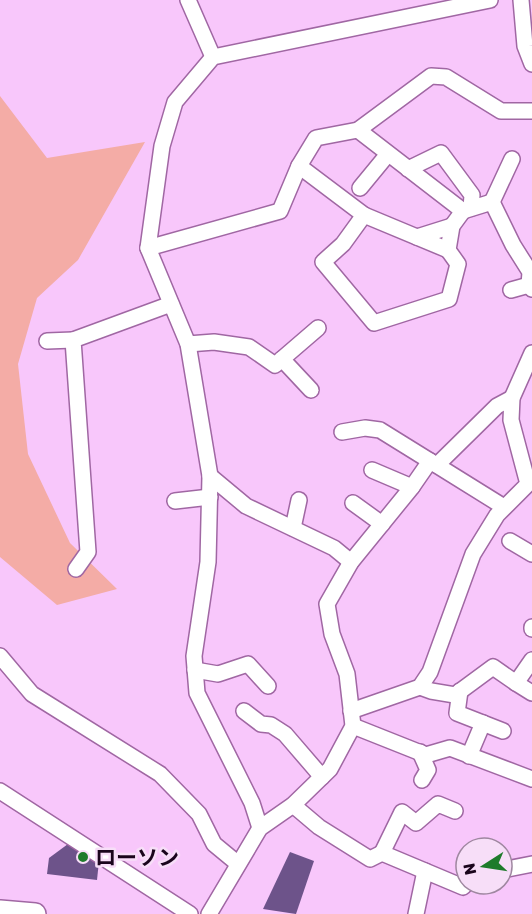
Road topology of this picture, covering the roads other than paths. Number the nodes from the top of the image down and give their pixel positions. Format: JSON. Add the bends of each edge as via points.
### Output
{"nodes":[{"id":1,"x":188,"y":0,"type":"edge"},
{"id":2,"x":490,"y":0,"type":"edge"},
{"id":3,"x":521,"y":0,"type":"edge"},
{"id":4,"x":529,"y":46,"type":"edge"},
{"id":5,"x":213,"y":57,"type":"junction"},
{"id":6,"x":532,"y":64,"type":"edge"},
{"id":7,"x":532,"y":111,"type":"edge"},
{"id":8,"x":358,"y":130,"type":"junction"},
{"id":9,"x":388,"y":153,"type":"junction"},
{"id":10,"x":512,"y":159,"type":"dead end"},
{"id":11,"x":299,"y":166,"type":"junction"},
{"id":12,"x":408,"y":169,"type":"junction"},
{"id":13,"x":360,"y":188,"type":"dead end"},
{"id":14,"x":492,"y":202,"type":"junction"},
{"id":15,"x":467,"y":209,"type":"junction"},
{"id":16,"x":364,"y":215,"type":"junction"},
{"id":17,"x":452,"y":226,"type":"junction"},
{"id":18,"x":417,"y":237,"type":"junction"},
{"id":19,"x":148,"y":248,"type":"junction"},
{"id":20,"x":448,"y":250,"type":"junction"},
{"id":21,"x":530,"y":287,"type":"edge"},
{"id":22,"x":512,"y":290,"type":"dead end"},
{"id":23,"x":171,"y":304,"type":"junction"},
{"id":24,"x":318,"y":328,"type":"dead end"},
{"id":25,"x":73,"y":340,"type":"junction"},
{"id":26,"x":47,"y":341,"type":"dead end"},
{"id":27,"x":188,"y":344,"type":"junction"},
{"id":28,"x":532,"y":353,"type":"edge"},
{"id":29,"x":282,"y":359,"type":"junction"},
{"id":30,"x":311,"y":390,"type":"dead end"},
{"id":31,"x":512,"y":399,"type":"junction"},
{"id":32,"x":342,"y":432,"type":"dead end"},
{"id":33,"x":434,"y":463,"type":"junction"},
{"id":34,"x":372,"y":470,"type":"dead end"},
{"id":35,"x":210,"y":476,"type":"junction"},
{"id":36,"x":530,"y":483,"type":"edge"},
{"id":37,"x":412,"y":487,"type":"junction"},
{"id":38,"x":210,"y":497,"type":"junction"},
{"id":39,"x":299,"y":500,"type":"dead end"},
{"id":40,"x":175,"y":501,"type":"dead end"},
{"id":41,"x":353,"y":503,"type":"dead end"},
{"id":42,"x":504,"y":507,"type":"junction"},
{"id":43,"x":382,"y":524,"type":"junction"},
{"id":44,"x":293,"y":528,"type":"junction"},
{"id":45,"x":510,"y":541,"type":"dead end"},
{"id":46,"x":532,"y":554,"type":"edge"},
{"id":47,"x":351,"y":562,"type":"junction"},
{"id":48,"x":76,"y":569,"type":"dead end"},
{"id":49,"x":0,"y":656,"type":"edge"},
{"id":50,"x":532,"y":660,"type":"edge"},
{"id":51,"x":195,"y":670,"type":"junction"},
{"id":52,"x":268,"y":686,"type":"dead end"},
{"id":53,"x":420,"y":687,"type":"junction"},
{"id":54,"x":527,"y":688,"type":"edge"},
{"id":55,"x":460,"y":691,"type":"junction"},
{"id":56,"x":244,"y":711,"type":"dead end"},
{"id":57,"x":351,"y":711,"type":"junction"},
{"id":58,"x":483,"y":723,"type":"junction"},
{"id":59,"x":353,"y":726,"type":"junction"},
{"id":60,"x":503,"y":731,"type":"dead end"},
{"id":61,"x":420,"y":752,"type":"junction"},
{"id":62,"x":469,"y":756,"type":"junction"},
{"id":63,"x":322,"y":777,"type":"junction"},
{"id":64,"x":532,"y":779,"type":"edge"},
{"id":65,"x":422,"y":780,"type":"dead end"},
{"id":66,"x":0,"y":791,"type":"edge"},
{"id":67,"x":293,"y":805,"type":"junction"},
{"id":68,"x":455,"y":811,"type":"dead end"},
{"id":69,"x":260,"y":828,"type":"junction"},
{"id":70,"x":382,"y":853,"type":"junction"},
{"id":71,"x":237,"y":863,"type":"junction"},
{"id":72,"x":532,"y":864,"type":"edge"},
{"id":73,"x":514,"y":868,"type":"edge"},
{"id":74,"x":425,"y":871,"type":"junction"},
{"id":75,"x":454,"y":883,"type":"edge"},
{"id":76,"x":0,"y":911,"type":"edge"},
{"id":77,"x":34,"y":914,"type":"edge"},
{"id":78,"x":190,"y":914,"type":"edge"},
{"id":79,"x":209,"y":914,"type":"edge"},
{"id":80,"x":416,"y":914,"type":"edge"}],
"edges":[{"from":1,"to":5,"type":"street"},
{"from":2,"to":5,"type":"street"},
{"from":3,"to":4,"type":"street"},
{"from":4,"to":6,"type":"street"},
{"from":5,"to":19,"type":"street","via":[[175,102],[162,146]]},
{"from":7,"to":8,"type":"street","via":[[501,111],[446,77],[431,76]]},
{"from":8,"to":9,"type":"street"},
{"from":8,"to":11,"type":"street","via":[[316,138]]},
{"from":9,"to":12,"type":"street"},
{"from":9,"to":13,"type":"street"},
{"from":10,"to":14,"type":"street"},
{"from":11,"to":16,"type":"street"},
{"from":11,"to":19,"type":"street","via":[[280,210]]},
{"from":12,"to":15,"type":"street"},
{"from":12,"to":15,"type":"street","via":[[441,153],[472,195]]},
{"from":14,"to":15,"type":"street"},
{"from":14,"to":21,"type":"street","via":[[530,272]]},
{"from":15,"to":17,"type":"street"},
{"from":16,"to":18,"type":"street"},
{"from":16,"to":20,"type":"street","via":[[343,244],[323,262],[374,323],[449,298],[458,264]]},
{"from":17,"to":18,"type":"street"},
{"from":17,"to":20,"type":"street"},
{"from":18,"to":20,"type":"street"},
{"from":19,"to":23,"type":"street"},
{"from":21,"to":22,"type":"street"},
{"from":23,"to":25,"type":"street"},
{"from":23,"to":27,"type":"street"},
{"from":24,"to":29,"type":"street"},
{"from":25,"to":26,"type":"street"},
{"from":25,"to":48,"type":"street","via":[[88,552]]},
{"from":27,"to":29,"type":"street","via":[[214,342],[249,347],[275,365]]},
{"from":27,"to":35,"type":"street"},
{"from":28,"to":31,"type":"street"},
{"from":29,"to":30,"type":"street"},
{"from":31,"to":33,"type":"street","via":[[497,406]]},
{"from":31,"to":36,"type":"street","via":[[511,420]]},
{"from":32,"to":33,"type":"street","via":[[380,430]]},
{"from":33,"to":37,"type":"street"},
{"from":33,"to":42,"type":"street"},
{"from":34,"to":37,"type":"street"},
{"from":35,"to":38,"type":"street"},
{"from":35,"to":44,"type":"street","via":[[246,506]]},
{"from":36,"to":42,"type":"street"},
{"from":37,"to":43,"type":"street"},
{"from":38,"to":40,"type":"street"},
{"from":38,"to":51,"type":"street","via":[[208,562]]},
{"from":39,"to":44,"type":"street"},
{"from":41,"to":43,"type":"street"},
{"from":42,"to":53,"type":"street","via":[[473,554],[430,672]]},
{"from":43,"to":47,"type":"street"},
{"from":44,"to":47,"type":"street","via":[[334,548]]},
{"from":45,"to":46,"type":"street"},
{"from":47,"to":57,"type":"street","via":[[327,604],[332,634],[347,674]]},
{"from":49,"to":71,"type":"street","via":[[32,694],[160,774],[199,814],[214,844]]},
{"from":50,"to":54,"type":"street"},
{"from":51,"to":52,"type":"street","via":[[218,674],[248,664]]},
{"from":51,"to":69,"type":"street","via":[[197,693],[252,803]]},
{"from":53,"to":55,"type":"street","via":[[455,694]]},
{"from":53,"to":57,"type":"street"},
{"from":54,"to":55,"type":"street","via":[[493,668]]},
{"from":55,"to":58,"type":"street","via":[[457,713]]},
{"from":56,"to":63,"type":"street","via":[[261,724],[285,734]]},
{"from":57,"to":59,"type":"street"},
{"from":58,"to":60,"type":"street"},
{"from":58,"to":62,"type":"street"},
{"from":59,"to":61,"type":"street"},
{"from":59,"to":63,"type":"street","via":[[330,770]]},
{"from":61,"to":62,"type":"street","via":[[426,755],[450,748]]},
{"from":61,"to":65,"type":"street","via":[[428,770]]},
{"from":62,"to":64,"type":"street"},
{"from":63,"to":67,"type":"street"},
{"from":66,"to":78,"type":"street"},
{"from":67,"to":69,"type":"street"},
{"from":67,"to":70,"type":"street","via":[[319,827],[370,859]]},
{"from":68,"to":70,"type":"street","via":[[438,804],[416,823],[402,812]]},
{"from":69,"to":71,"type":"street"},
{"from":70,"to":74,"type":"street"},
{"from":71,"to":79,"type":"street"},
{"from":72,"to":73,"type":"street"},
{"from":74,"to":75,"type":"street"},
{"from":74,"to":80,"type":"street"},
{"from":76,"to":77,"type":"highway"}]}
